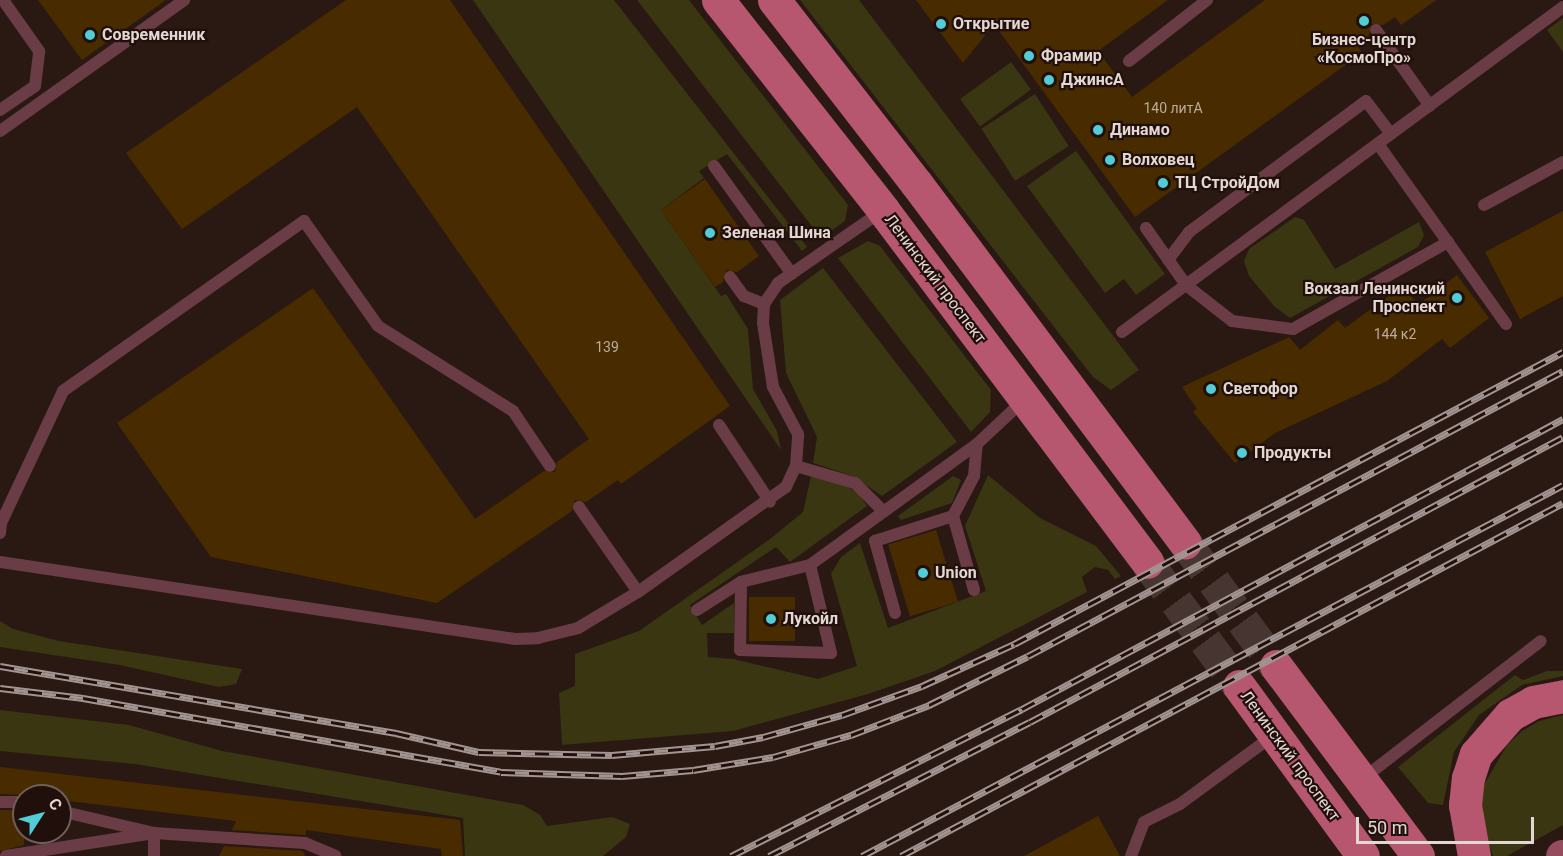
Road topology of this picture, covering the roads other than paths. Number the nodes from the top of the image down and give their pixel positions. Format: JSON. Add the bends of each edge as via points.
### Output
{"nodes":[{"id":1,"x":3,"y":0,"type":"edge"},
{"id":2,"x":184,"y":0,"type":"edge"},
{"id":3,"x":718,"y":0,"type":"edge"},
{"id":4,"x":774,"y":0,"type":"edge"},
{"id":5,"x":1207,"y":0,"type":"edge"},
{"id":6,"x":1563,"y":7,"type":"edge"},
{"id":7,"x":1376,"y":30,"type":"dead end"},
{"id":8,"x":1129,"y":61,"type":"dead end"},
{"id":9,"x":1430,"y":106,"type":"junction"},
{"id":10,"x":0,"y":110,"type":"edge"},
{"id":11,"x":0,"y":131,"type":"edge"},
{"id":12,"x":1391,"y":134,"type":"junction"},
{"id":13,"x":1378,"y":144,"type":"junction"},
{"id":14,"x":1563,"y":162,"type":"edge"},
{"id":15,"x":714,"y":166,"type":"dead end"},
{"id":16,"x":1484,"y":206,"type":"dead end"},
{"id":17,"x":883,"y":210,"type":"junction"},
{"id":18,"x":1146,"y":228,"type":"dead end"},
{"id":19,"x":1448,"y":242,"type":"junction"},
{"id":20,"x":1168,"y":260,"type":"junction"},
{"id":21,"x":792,"y":274,"type":"junction"},
{"id":22,"x":730,"y":277,"type":"dead end"},
{"id":23,"x":1186,"y":285,"type":"junction"},
{"id":24,"x":764,"y":304,"type":"junction"},
{"id":25,"x":1506,"y":324,"type":"dead end"},
{"id":26,"x":1122,"y":332,"type":"dead end"},
{"id":27,"x":1025,"y":399,"type":"junction"},
{"id":28,"x":719,"y":425,"type":"dead end"},
{"id":29,"x":977,"y":444,"type":"junction"},
{"id":30,"x":550,"y":466,"type":"dead end"},
{"id":31,"x":796,"y":466,"type":"junction"},
{"id":32,"x":770,"y":502,"type":"junction"},
{"id":33,"x":579,"y":507,"type":"dead end"},
{"id":34,"x":883,"y":511,"type":"junction"},
{"id":35,"x":953,"y":516,"type":"junction"},
{"id":36,"x":0,"y":532,"type":"edge"},
{"id":37,"x":1185,"y":542,"type":"tunnel mouth"},
{"id":38,"x":0,"y":562,"type":"edge"},
{"id":39,"x":1147,"y":562,"type":"tunnel mouth"},
{"id":40,"x":810,"y":565,"type":"junction"},
{"id":41,"x":741,"y":582,"type":"junction"},
{"id":42,"x":974,"y":590,"type":"dead end"},
{"id":43,"x":638,"y":592,"type":"junction"},
{"id":44,"x":698,"y":610,"type":"dead end"},
{"id":45,"x":895,"y":613,"type":"dead end"},
{"id":46,"x":1540,"y":641,"type":"dead end"},
{"id":47,"x":1276,"y":666,"type":"tunnel mouth"},
{"id":48,"x":1239,"y":686,"type":"tunnel mouth"},
{"id":49,"x":1563,"y":696,"type":"edge"},
{"id":50,"x":1275,"y":734,"type":"junction"},
{"id":51,"x":1360,"y":780,"type":"junction"},
{"id":52,"x":72,"y":814,"type":"edge"},
{"id":53,"x":154,"y":833,"type":"junction"},
{"id":54,"x":6,"y":856,"type":"edge"},
{"id":55,"x":154,"y":856,"type":"edge"},
{"id":56,"x":335,"y":856,"type":"edge"},
{"id":57,"x":1131,"y":856,"type":"edge"},
{"id":58,"x":1363,"y":856,"type":"edge"},
{"id":59,"x":1418,"y":856,"type":"edge"},
{"id":60,"x":1474,"y":856,"type":"edge"}],
"edges":[{"from":1,"to":10,"type":"lane","via":[[39,51],[35,86]]},
{"from":2,"to":11,"type":"lane"},
{"from":3,"to":17,"type":"main road","name":"Ленинский проспект"},
{"from":4,"to":37,"type":"main road"},
{"from":5,"to":8,"type":"lane"},
{"from":6,"to":9,"type":"lane"},
{"from":7,"to":9,"type":"lane"},
{"from":9,"to":12,"type":"lane"},
{"from":12,"to":13,"type":"lane"},
{"from":12,"to":20,"type":"lane","via":[[1366,101],[1189,232]]},
{"from":13,"to":19,"type":"lane"},
{"from":13,"to":23,"type":"lane"},
{"from":14,"to":16,"type":"lane"},
{"from":15,"to":21,"type":"lane"},
{"from":17,"to":21,"type":"lane"},
{"from":17,"to":27,"type":"main road","name":"Ленинский проспект"},
{"from":18,"to":20,"type":"lane"},
{"from":19,"to":23,"type":"lane","via":[[1293,329],[1232,321]]},
{"from":19,"to":25,"type":"lane"},
{"from":20,"to":23,"type":"lane"},
{"from":21,"to":24,"type":"lane","via":[[769,292]]},
{"from":22,"to":24,"type":"lane","via":[[744,297]]},
{"from":23,"to":26,"type":"lane"},
{"from":24,"to":31,"type":"lane","via":[[763,323],[773,387],[798,434]]},
{"from":27,"to":29,"type":"lane"},
{"from":27,"to":39,"type":"main road","name":"Ленинский проспект"},
{"from":28,"to":32,"type":"lane"},
{"from":29,"to":34,"type":"lane"},
{"from":29,"to":35,"type":"lane","via":[[974,476]]},
{"from":30,"to":36,"type":"lane","via":[[513,411],[378,326],[304,221],[63,391]]},
{"from":31,"to":32,"type":"lane","via":[[786,488]]},
{"from":31,"to":34,"type":"lane","via":[[855,483]]},
{"from":32,"to":43,"type":"lane"},
{"from":33,"to":43,"type":"lane"},
{"from":34,"to":40,"type":"lane"},
{"from":35,"to":42,"type":"lane"},
{"from":35,"to":45,"type":"lane","via":[[875,541]]},
{"from":38,"to":43,"type":"lane","via":[[515,639],[578,628]]},
{"from":40,"to":41,"type":"lane"},
{"from":40,"to":41,"type":"lane","via":[[831,653],[740,650]]},
{"from":41,"to":44,"type":"lane"},
{"from":46,"to":51,"type":"lane"},
{"from":47,"to":51,"type":"main road"},
{"from":48,"to":50,"type":"main road","name":"Ленинский проспект"},
{"from":49,"to":60,"type":"main road","via":[[1533,702],[1510,715],[1476,754],[1465,805]]},
{"from":50,"to":57,"type":"lane","via":[[1180,804],[1144,822]]},
{"from":50,"to":58,"type":"main road","name":"Ленинский проспект"},
{"from":51,"to":59,"type":"main road"},
{"from":52,"to":53,"type":"lane"},
{"from":53,"to":54,"type":"lane"},
{"from":53,"to":55,"type":"lane"},
{"from":53,"to":56,"type":"lane","via":[[305,843]]}]}
